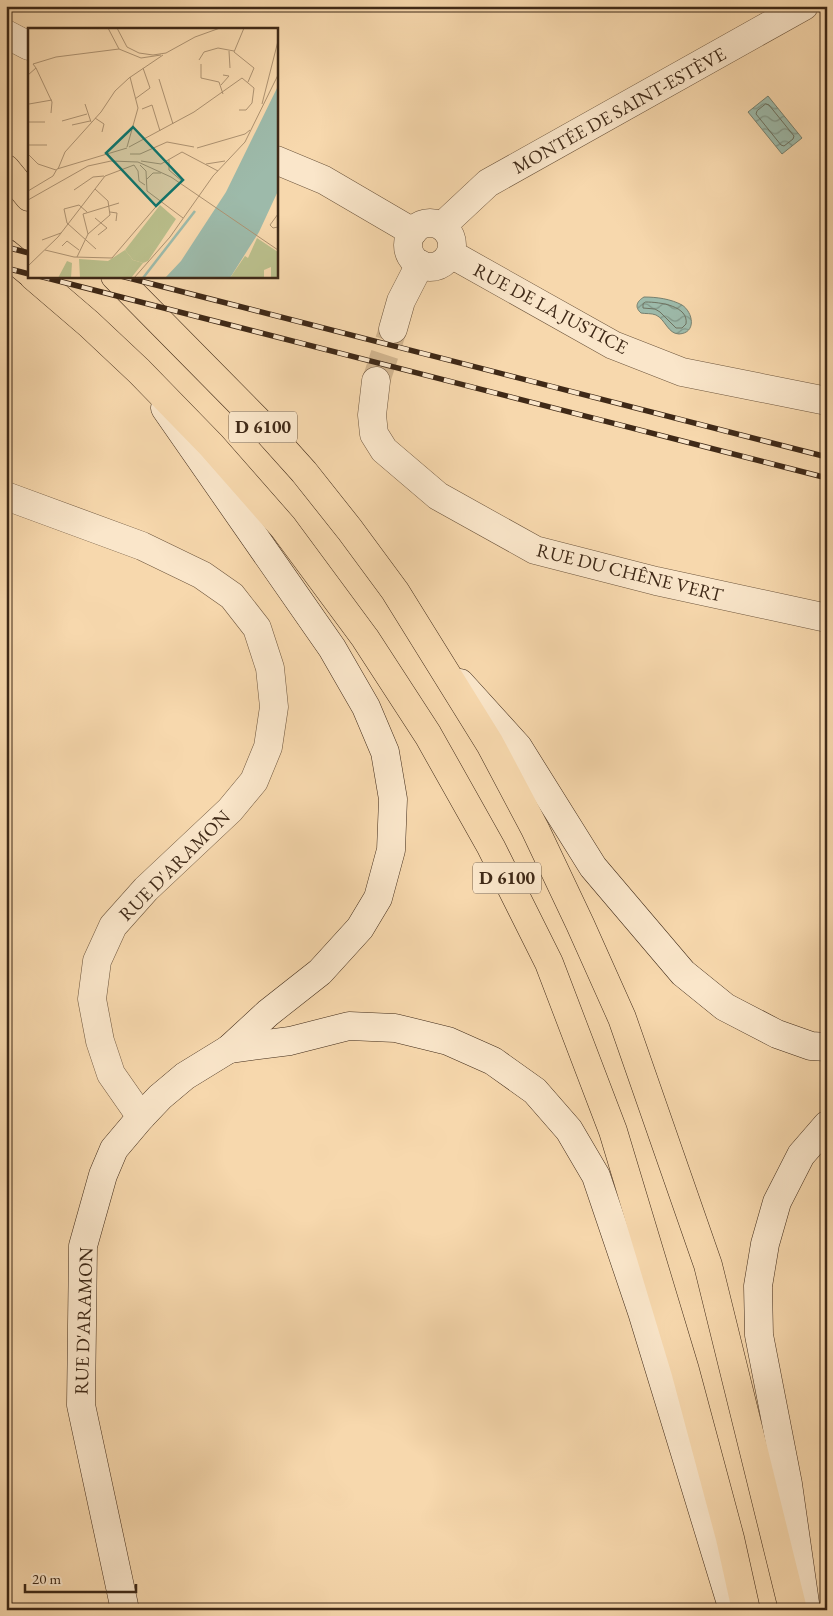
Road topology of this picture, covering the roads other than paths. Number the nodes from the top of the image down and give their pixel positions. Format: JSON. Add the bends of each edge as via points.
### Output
{"nodes":[{"id":1,"x":804,"y":6,"type":"edge"},
{"id":2,"x":6,"y":34,"type":"edge"},
{"id":3,"x":28,"y":45,"type":"edge"},
{"id":4,"x":278,"y":161,"type":"edge"},
{"id":5,"x":6,"y":169,"type":"edge"},
{"id":6,"x":6,"y":184,"type":"edge"},
{"id":7,"x":28,"y":196,"type":"edge"},
{"id":8,"x":28,"y":200,"type":"edge"},
{"id":9,"x":442,"y":226,"type":"junction"},
{"id":10,"x":412,"y":232,"type":"junction"},
{"id":11,"x":6,"y":253,"type":"edge"},
{"id":12,"x":450,"y":254,"type":"junction"},
{"id":13,"x":420,"y":264,"type":"junction"},
{"id":14,"x":28,"y":271,"type":"edge"},
{"id":15,"x":35,"y":278,"type":"edge"},
{"id":16,"x":117,"y":278,"type":"edge"},
{"id":17,"x":393,"y":329,"type":"tunnel mouth"},
{"id":18,"x":139,"y":371,"type":"junction"},
{"id":19,"x":376,"y":381,"type":"tunnel mouth"},
{"id":20,"x":827,"y":401,"type":"edge"},
{"id":21,"x":6,"y":496,"type":"edge"},
{"id":22,"x":827,"y":618,"type":"edge"},
{"id":23,"x":436,"y":657,"type":"junction"},
{"id":24,"x":827,"y":1047,"type":"edge"},
{"id":25,"x":229,"y":1049,"type":"junction"},
{"id":26,"x":140,"y":1117,"type":"junction"},
{"id":27,"x":827,"y":1125,"type":"edge"},
{"id":28,"x":125,"y":1610,"type":"edge"},
{"id":29,"x":733,"y":1610,"type":"edge"},
{"id":30,"x":746,"y":1610,"type":"edge"},
{"id":31,"x":793,"y":1610,"type":"edge"},
{"id":32,"x":806,"y":1610,"type":"edge"}],
"edges":[{"from":1,"to":9,"type":"main road","name":"MONTÉE DE SAINT-ESTÈVE","via":[[488,183]]},
{"from":2,"to":3,"type":"main road"},
{"from":4,"to":10,"type":"main road","via":[[324,180]]},
{"from":5,"to":7,"type":"main road"},
{"from":6,"to":8,"type":"main road"},
{"from":9,"to":10,"type":"main road","via":[[426,223]]},
{"from":9,"to":12,"type":"main road","via":[[450,234]]},
{"from":10,"to":13,"type":"main road","via":[[408,242],[410,252]]},
{"from":11,"to":14,"type":"main road"},
{"from":12,"to":13,"type":"main road","via":[[435,267]]},
{"from":12,"to":20,"type":"main road","name":"RUE DE LA JUSTICE","via":[[613,345],[682,372]]},
{"from":13,"to":17,"type":"main road","via":[[401,301]]},
{"from":15,"to":18,"type":"main road","number":"D 6100"},
{"from":16,"to":23,"type":"main road","number":"D 6100","via":[[304,472],[395,592]]},
{"from":18,"to":25,"type":"main road","via":[[332,648],[366,707],[385,752],[394,799],[391,850],[378,898],[360,928],[320,972],[268,1012]]},
{"from":18,"to":30,"type":"main road","number":"D 6100","via":[[211,445],[283,527],[365,638],[428,735],[491,847],[549,963],[613,1131],[685,1370]]},
{"from":19,"to":22,"type":"main road","name":"RUE DU CHÊNE VERT","via":[[372,415],[374,434],[384,450],[438,496],[535,550],[656,581]]},
{"from":21,"to":26,"type":"main road","name":"RUE D'ARAMON","via":[[142,546],[202,575],[232,596],[257,628],[270,668],[274,707],[268,746],[254,781],[230,810],[146,889],[113,926],[98,961],[92,999],[100,1040],[111,1074]]},
{"from":23,"to":24,"type":"main road","via":[[518,747],[593,867],[683,972],[725,1007],[777,1034],[811,1046]]},
{"from":23,"to":31,"type":"main road","number":"D 6100","via":[[490,744],[535,829],[622,1018],[708,1265]]},
{"from":25,"to":26,"type":"main road","via":[[185,1076]]},
{"from":25,"to":29,"type":"main road","via":[[290,1041],[348,1026],[395,1028],[448,1041],[493,1061],[534,1091],[569,1130],[596,1176],[642,1312]]},
{"from":26,"to":28,"type":"main road","name":"RUE D'ARAMON","via":[[114,1149],[103,1175],[83,1246],[81,1406]]},
{"from":27,"to":32,"type":"main road","via":[[801,1155],[777,1202],[758,1286],[759,1335],[788,1484]]}]}
